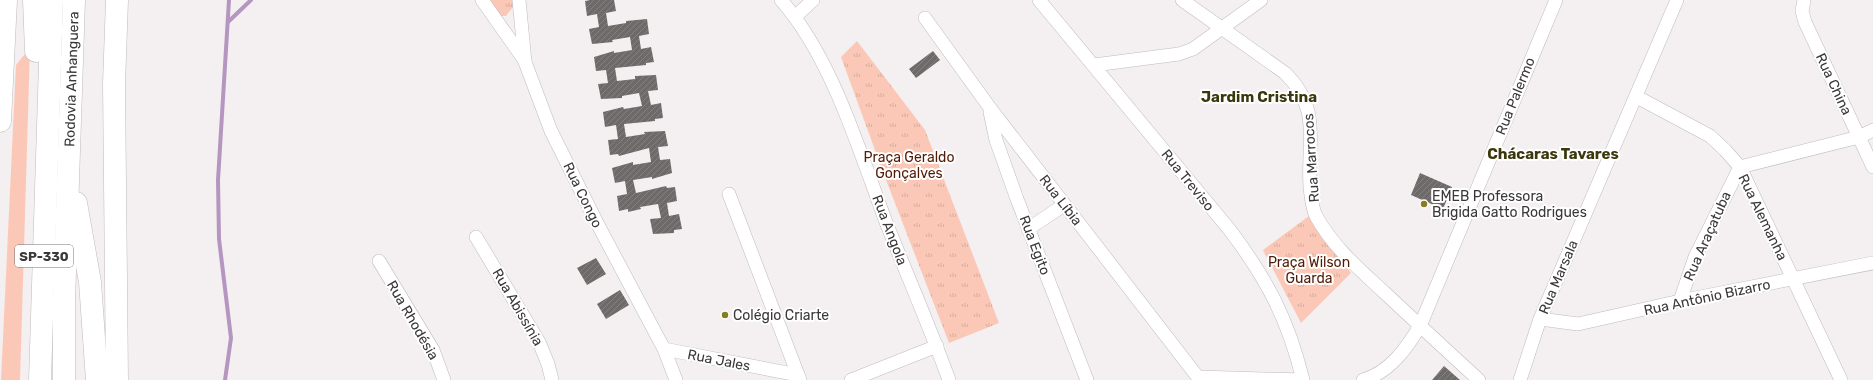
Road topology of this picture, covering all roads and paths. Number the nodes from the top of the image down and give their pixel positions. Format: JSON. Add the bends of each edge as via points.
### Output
{"nodes":[{"id":1,"x":6,"y":0,"type":"edge"},
{"id":2,"x":34,"y":0,"type":"edge"},
{"id":3,"x":52,"y":0,"type":"edge"},
{"id":4,"x":74,"y":0,"type":"edge"},
{"id":5,"x":117,"y":0,"type":"edge"},
{"id":6,"x":128,"y":0,"type":"edge"},
{"id":7,"x":482,"y":0,"type":"edge"},
{"id":8,"x":519,"y":0,"type":"edge"},
{"id":9,"x":782,"y":0,"type":"edge"},
{"id":10,"x":813,"y":0,"type":"edge"},
{"id":11,"x":1039,"y":0,"type":"edge"},
{"id":12,"x":1182,"y":0,"type":"edge"},
{"id":13,"x":1261,"y":0,"type":"edge"},
{"id":14,"x":1556,"y":0,"type":"edge"},
{"id":15,"x":1677,"y":0,"type":"edge"},
{"id":16,"x":1804,"y":0,"type":"edge"},
{"id":17,"x":796,"y":16,"type":"junction"},
{"id":18,"x":925,"y":18,"type":"dead end"},
{"id":19,"x":1223,"y":28,"type":"junction"},
{"id":20,"x":525,"y":62,"type":"junction"},
{"id":21,"x":1094,"y":66,"type":"junction"},
{"id":22,"x":114,"y":84,"type":"junction"},
{"id":23,"x":1637,"y":97,"type":"junction"},
{"id":24,"x":990,"y":108,"type":"junction"},
{"id":25,"x":0,"y":121,"type":"edge"},
{"id":26,"x":1873,"y":130,"type":"edge"},
{"id":27,"x":47,"y":133,"type":"junction"},
{"id":28,"x":1858,"y":137,"type":"junction"},
{"id":29,"x":69,"y":159,"type":"junction"},
{"id":30,"x":1740,"y":167,"type":"junction"},
{"id":31,"x":1873,"y":167,"type":"edge"},
{"id":32,"x":729,"y":194,"type":"dead end"},
{"id":33,"x":1064,"y":205,"type":"junction"},
{"id":34,"x":1028,"y":229,"type":"junction"},
{"id":35,"x":476,"y":237,"type":"dead end"},
{"id":36,"x":379,"y":261,"type":"dead end"},
{"id":37,"x":1873,"y":262,"type":"edge"},
{"id":38,"x":1793,"y":279,"type":"junction"},
{"id":39,"x":1680,"y":301,"type":"junction"},
{"id":40,"x":1540,"y":319,"type":"junction"},
{"id":41,"x":1420,"y":326,"type":"junction"},
{"id":42,"x":937,"y":346,"type":"junction"},
{"id":43,"x":664,"y":349,"type":"junction"},
{"id":44,"x":799,"y":378,"type":"edge"},
{"id":45,"x":1199,"y":378,"type":"edge"},
{"id":46,"x":40,"y":380,"type":"edge"},
{"id":47,"x":64,"y":380,"type":"edge"},
{"id":48,"x":97,"y":380,"type":"edge"},
{"id":49,"x":117,"y":380,"type":"edge"},
{"id":50,"x":444,"y":380,"type":"edge"},
{"id":51,"x":552,"y":380,"type":"edge"},
{"id":52,"x":676,"y":380,"type":"edge"},
{"id":53,"x":851,"y":380,"type":"edge"},
{"id":54,"x":949,"y":380,"type":"edge"},
{"id":55,"x":1087,"y":380,"type":"edge"},
{"id":56,"x":1302,"y":380,"type":"edge"},
{"id":57,"x":1364,"y":380,"type":"edge"},
{"id":58,"x":1479,"y":380,"type":"edge"},
{"id":59,"x":1520,"y":380,"type":"edge"},
{"id":60,"x":1841,"y":380,"type":"edge"}],
"edges":[{"from":1,"to":25,"type":"highway"},
{"from":2,"to":27,"type":"highway","via":[[37,94]]},
{"from":3,"to":27,"type":"highway","name":"Rodovia Anhanguera","number":"SP-330"},
{"from":4,"to":29,"type":"highway","name":"Rodovia Anhanguera","number":"SP-330"},
{"from":5,"to":22,"type":"highway"},
{"from":6,"to":22,"type":"highway","via":[[126,41]]},
{"from":7,"to":20,"type":"street"},
{"from":8,"to":20,"type":"street","name":"Rua Congo"},
{"from":9,"to":17,"type":"street","name":"Rua Angola"},
{"from":10,"to":17,"type":"street"},
{"from":11,"to":21,"type":"street","name":"Rua Treviso"},
{"from":12,"to":19,"type":"street","name":"Rua Marrocos"},
{"from":13,"to":19,"type":"street"},
{"from":14,"to":41,"type":"street","name":"Rua Palermo"},
{"from":15,"to":23,"type":"street","name":"Rua Marsala"},
{"from":16,"to":28,"type":"street","name":"Rua China","via":[[1802,11],[1805,22]]},
{"from":17,"to":42,"type":"street","name":"Rua Angola","via":[[824,67],[847,117],[905,271]]},
{"from":18,"to":24,"type":"street","name":"Rua Líbia"},
{"from":19,"to":21,"type":"street","via":[[1193,49],[1180,54]]},
{"from":19,"to":41,"type":"street","name":"Rua Marrocos","via":[[1298,85],[1307,106],[1311,134],[1308,166],[1315,215],[1348,258]]},
{"from":20,"to":43,"type":"street","name":"Rua Congo","via":[[551,131]]},
{"from":21,"to":56,"type":"street","name":"Rua Treviso","via":[[1256,265],[1281,312],[1295,346]]},
{"from":22,"to":49,"type":"highway"},
{"from":23,"to":30,"type":"street","name":"Rua Alemanha","via":[[1710,136]]},
{"from":23,"to":40,"type":"street","name":"Rua Marsala"},
{"from":24,"to":33,"type":"street","name":"Rua Líbia"},
{"from":24,"to":34,"type":"street","name":"Rua Egito","via":[[996,140]]},
{"from":26,"to":28,"type":"street"},
{"from":27,"to":46,"type":"highway","number":"SP-330"},
{"from":28,"to":30,"type":"street"},
{"from":28,"to":31,"type":"street","name":"Rua China"},
{"from":29,"to":47,"type":"highway","number":"SP-330"},
{"from":29,"to":48,"type":"highway","via":[[90,282]]},
{"from":30,"to":38,"type":"street","name":"Rua Alemanha"},
{"from":30,"to":39,"type":"street","name":"Rua Araçatuba","via":[[1695,257]]},
{"from":32,"to":44,"type":"street"},
{"from":33,"to":34,"type":"street"},
{"from":33,"to":45,"type":"street","name":"Rua Líbia"},
{"from":34,"to":55,"type":"street","name":"Rua Egito"},
{"from":35,"to":51,"type":"street","name":"Rua Abissínia","via":[[539,342]]},
{"from":36,"to":50,"type":"street","name":"Rua Rhodésia","via":[[433,350]]},
{"from":37,"to":38,"type":"street","name":"Rua Antônio Bizarro"},
{"from":38,"to":39,"type":"street","name":"Rua Antônio Bizarro"},
{"from":38,"to":60,"type":"street","name":"Rua Alemanha"},
{"from":39,"to":40,"type":"street","name":"Rua Antônio Bizarro","via":[[1578,324]]},
{"from":40,"to":59,"type":"street","name":"Rua Marsala"},
{"from":41,"to":57,"type":"street","name":"Rua Palermo","via":[[1392,365]]},
{"from":41,"to":58,"type":"street","name":"Rua Marrocos"},
{"from":42,"to":53,"type":"street"},
{"from":42,"to":54,"type":"street","name":"Rua Angola"},
{"from":43,"to":44,"type":"street","name":"Rua Jales"},
{"from":43,"to":52,"type":"street","name":"Rua Congo"},
{"from":45,"to":56,"type":"street"}]}
